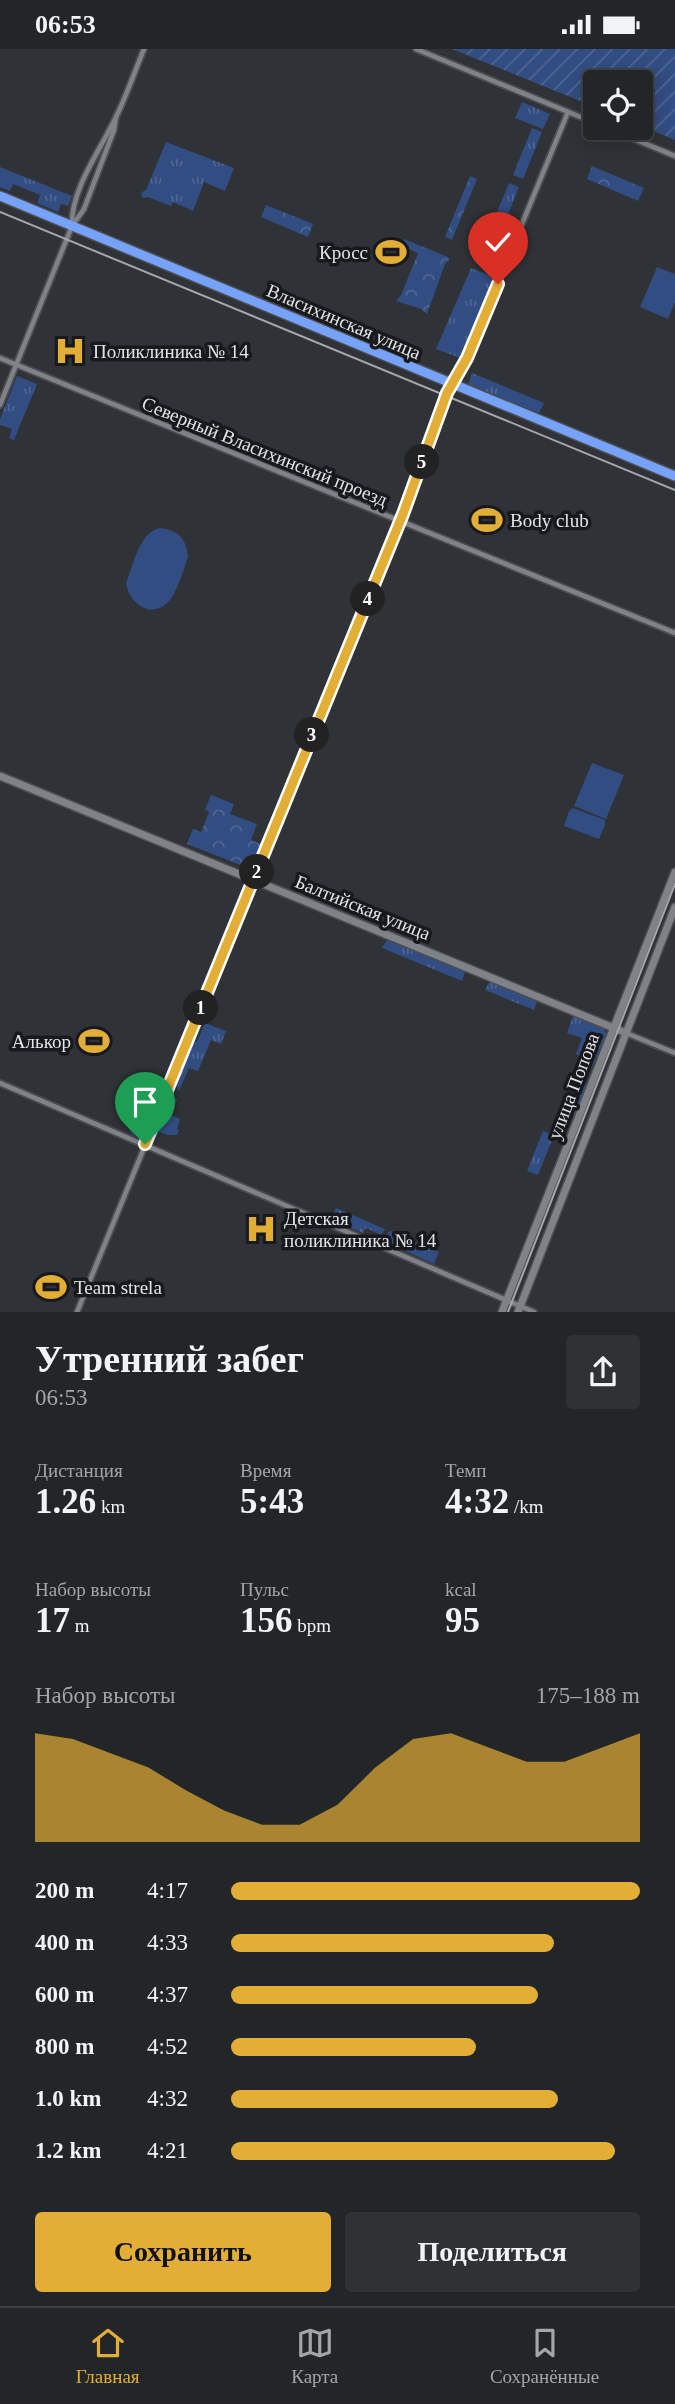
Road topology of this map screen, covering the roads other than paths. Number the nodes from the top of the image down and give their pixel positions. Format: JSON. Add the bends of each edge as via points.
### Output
{"nodes":[{"id":1,"x":144,"y":49,"type":"edge"},
{"id":2,"x":416,"y":49,"type":"edge"},
{"id":3,"x":568,"y":112,"type":"junction"},
{"id":4,"x":117,"y":117,"type":"junction"},
{"id":5,"x":583,"y":118,"type":"edge"},
{"id":6,"x":636,"y":140,"type":"edge"},
{"id":7,"x":675,"y":156,"type":"edge"},
{"id":8,"x":0,"y":196,"type":"edge"},
{"id":9,"x":72,"y":226,"type":"junction"},
{"id":10,"x":0,"y":358,"type":"edge"},
{"id":11,"x":16,"y":364,"type":"junction"},
{"id":12,"x":452,"y":385,"type":"junction"},
{"id":13,"x":0,"y":405,"type":"edge"},
{"id":14,"x":675,"y":476,"type":"edge"},
{"id":15,"x":400,"y":521,"type":"junction"},
{"id":16,"x":675,"y":633,"type":"edge"},
{"id":17,"x":0,"y":776,"type":"edge"},
{"id":18,"x":675,"y":872,"type":"edge"},
{"id":19,"x":254,"y":879,"type":"junction"},
{"id":20,"x":675,"y":907,"type":"edge"},
{"id":21,"x":628,"y":988,"type":"junction"},
{"id":22,"x":642,"y":993,"type":"junction"},
{"id":23,"x":613,"y":1027,"type":"junction"},
{"id":24,"x":626,"y":1033,"type":"junction"},
{"id":25,"x":675,"y":1053,"type":"edge"},
{"id":26,"x":0,"y":1083,"type":"edge"},
{"id":27,"x":145,"y":1144,"type":"junction"},
{"id":28,"x":506,"y":1301,"type":"junction"},
{"id":29,"x":519,"y":1309,"type":"edge"},
{"id":30,"x":77,"y":1312,"type":"edge"},
{"id":31,"x":502,"y":1312,"type":"edge"},
{"id":32,"x":534,"y":1312,"type":"edge"}],
"edges":[{"from":1,"to":4,"type":"street"},
{"from":2,"to":3,"type":"street"},
{"from":3,"to":5,"type":"street"},
{"from":3,"to":12,"type":"street"},
{"from":4,"to":9,"type":"street","via":[[84,209]]},
{"from":4,"to":9,"type":"street","via":[[96,152],[72,211]]},
{"from":6,"to":7,"type":"street"},
{"from":8,"to":9,"type":"highway","name":"Власихинская улица"},
{"from":9,"to":11,"type":"street"},
{"from":9,"to":12,"type":"highway","name":"Власихинская улица"},
{"from":10,"to":11,"type":"street","name":"Северный Власихинский проезд"},
{"from":11,"to":13,"type":"street"},
{"from":11,"to":15,"type":"street","name":"Северный Власихинский проезд"},
{"from":12,"to":14,"type":"highway","name":"Власихинская улица"},
{"from":12,"to":15,"type":"street"},
{"from":15,"to":16,"type":"street","name":"Северный Власихинский проезд"},
{"from":15,"to":19,"type":"street"},
{"from":17,"to":19,"type":"main road","name":"Балтийская улица"},
{"from":18,"to":21,"type":"main road","name":"улица Попова"},
{"from":19,"to":23,"type":"main road","name":"Балтийская улица"},
{"from":19,"to":27,"type":"street"},
{"from":20,"to":22,"type":"main road","name":"улица Попова"},
{"from":21,"to":22,"type":"main road"},
{"from":21,"to":23,"type":"main road","name":"улица Попова"},
{"from":22,"to":24,"type":"main road","name":"улица Попова"},
{"from":23,"to":24,"type":"main road","name":"Балтийская улица"},
{"from":23,"to":28,"type":"main road","name":"улица Попова"},
{"from":24,"to":25,"type":"street","name":"Балтийская улица"},
{"from":24,"to":29,"type":"main road","name":"улица Попова"},
{"from":26,"to":27,"type":"street"},
{"from":27,"to":28,"type":"street"},
{"from":27,"to":30,"type":"street"},
{"from":28,"to":29,"type":"street"},
{"from":28,"to":31,"type":"main road","name":"улица Попова"},
{"from":29,"to":32,"type":"street"}]}
